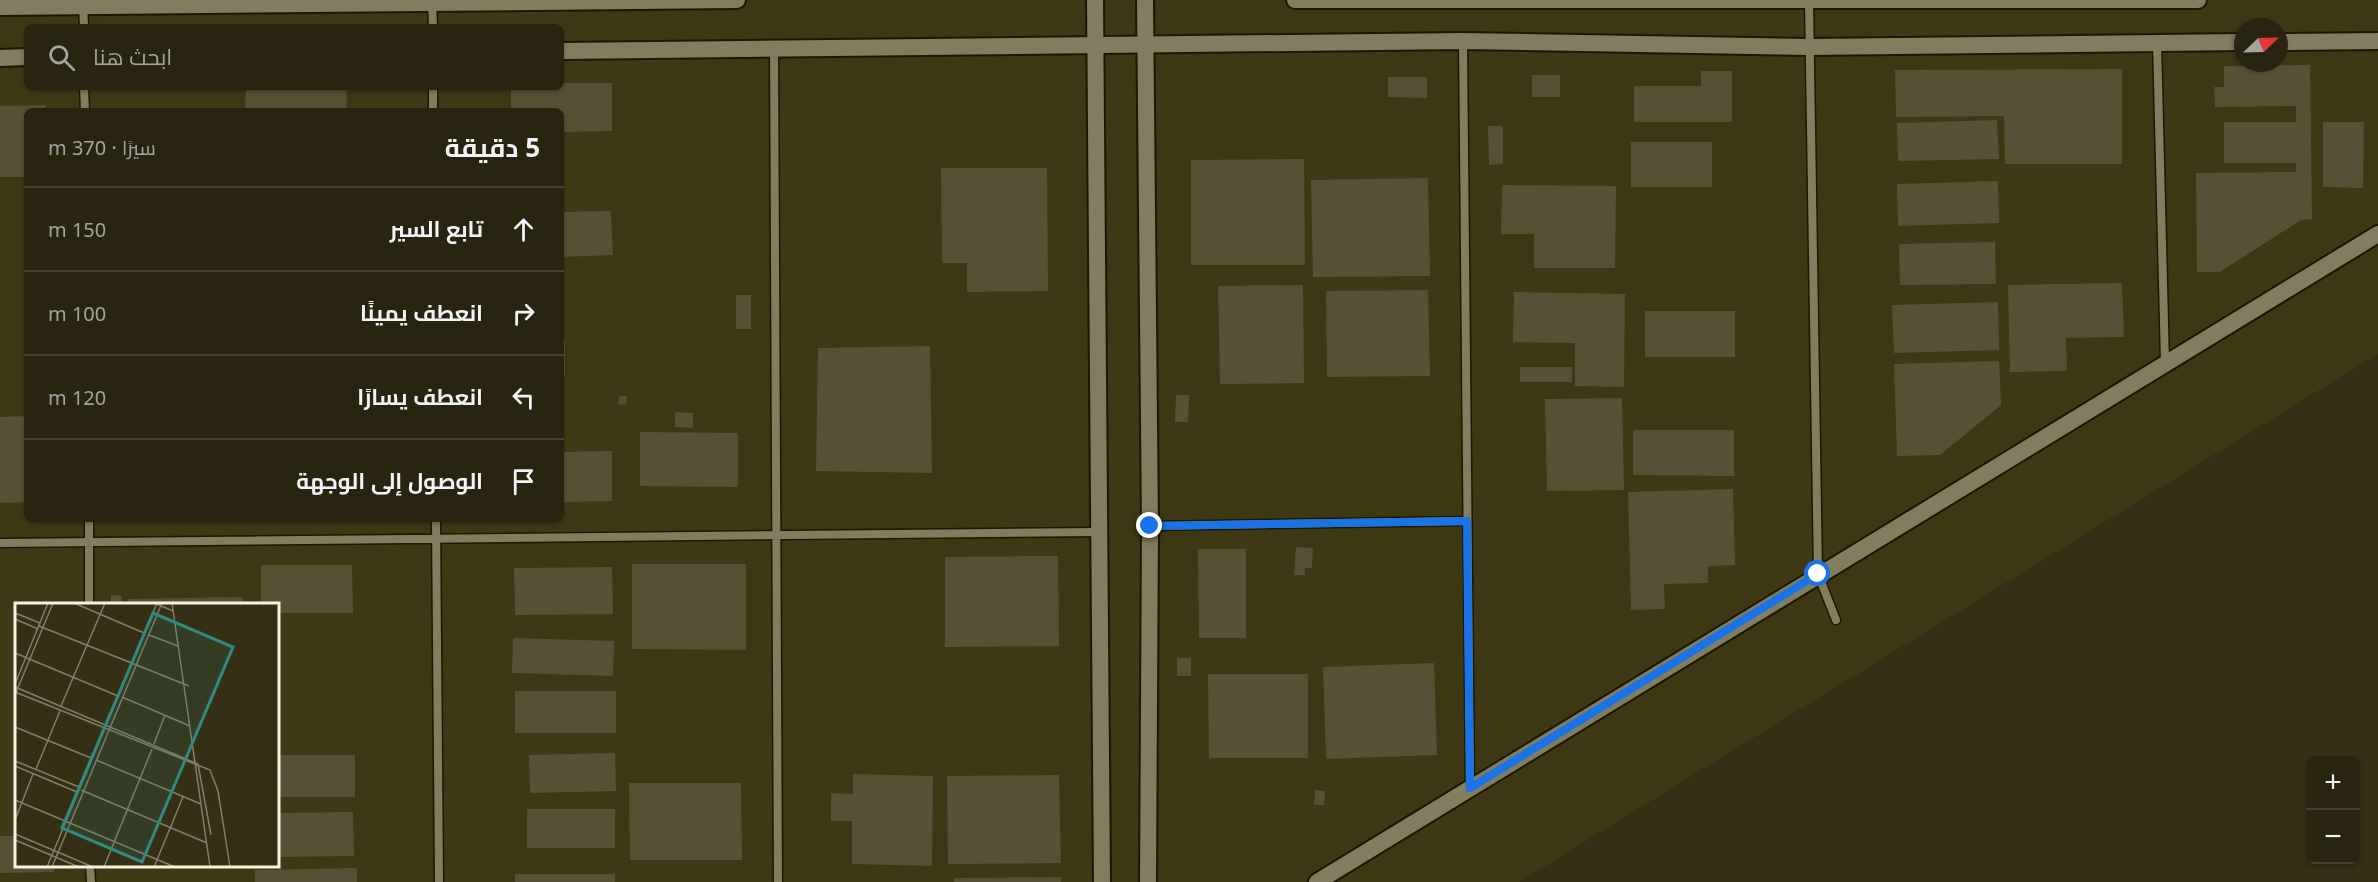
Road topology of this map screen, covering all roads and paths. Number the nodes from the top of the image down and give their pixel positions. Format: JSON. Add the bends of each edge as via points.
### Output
{"nodes":[{"id":1,"x":737,"y":0,"type":"edge"},
{"id":2,"x":1095,"y":0,"type":"edge"},
{"id":3,"x":1145,"y":0,"type":"edge"},
{"id":4,"x":1294,"y":0,"type":"edge"},
{"id":5,"x":2157,"y":0,"type":"edge"},
{"id":6,"x":2198,"y":0,"type":"edge"},
{"id":7,"x":404,"y":1,"type":"edge"},
{"id":8,"x":432,"y":1,"type":"edge"},
{"id":9,"x":454,"y":1,"type":"edge"},
{"id":10,"x":1460,"y":1,"type":"edge"},
{"id":11,"x":1809,"y":1,"type":"edge"},
{"id":12,"x":83,"y":3,"type":"edge"},
{"id":13,"x":0,"y":7,"type":"edge"},
{"id":14,"x":84,"y":24,"type":"edge"},
{"id":15,"x":433,"y":24,"type":"edge"},
{"id":16,"x":1463,"y":41,"type":"junction"},
{"id":17,"x":2378,"y":41,"type":"edge"},
{"id":18,"x":2157,"y":42,"type":"junction"},
{"id":19,"x":2234,"y":42,"type":"edge"},
{"id":20,"x":2288,"y":42,"type":"edge"},
{"id":21,"x":1095,"y":45,"type":"junction"},
{"id":22,"x":1145,"y":45,"type":"junction"},
{"id":23,"x":1808,"y":47,"type":"junction"},
{"id":24,"x":774,"y":49,"type":"junction"},
{"id":25,"x":564,"y":51,"type":"edge"},
{"id":26,"x":24,"y":57,"type":"edge"},
{"id":27,"x":0,"y":58,"type":"edge"},
{"id":28,"x":84,"y":90,"type":"edge"},
{"id":29,"x":433,"y":90,"type":"edge"},
{"id":30,"x":85,"y":108,"type":"edge"},
{"id":31,"x":433,"y":108,"type":"edge"},
{"id":32,"x":2378,"y":234,"type":"edge"},
{"id":33,"x":2165,"y":363,"type":"junction"},
{"id":34,"x":1467,"y":521,"type":"junction"},
{"id":35,"x":89,"y":522,"type":"edge"},
{"id":36,"x":436,"y":522,"type":"edge"},
{"id":37,"x":1150,"y":526,"type":"junction"},
{"id":38,"x":1099,"y":532,"type":"junction"},
{"id":39,"x":777,"y":535,"type":"junction"},
{"id":40,"x":436,"y":539,"type":"junction"},
{"id":41,"x":89,"y":542,"type":"junction"},
{"id":42,"x":0,"y":543,"type":"edge"},
{"id":43,"x":1818,"y":574,"type":"junction"},
{"id":44,"x":89,"y":603,"type":"edge"},
{"id":45,"x":1836,"y":620,"type":"dead end"},
{"id":46,"x":1470,"y":788,"type":"junction"},
{"id":47,"x":90,"y":867,"type":"edge"},
{"id":48,"x":91,"y":882,"type":"edge"},
{"id":49,"x":439,"y":882,"type":"edge"},
{"id":50,"x":778,"y":882,"type":"edge"},
{"id":51,"x":1102,"y":882,"type":"edge"},
{"id":52,"x":1148,"y":882,"type":"edge"},
{"id":53,"x":1317,"y":882,"type":"edge"}],
"edges":[{"from":1,"to":9,"type":"street"},
{"from":2,"to":21,"type":"street"},
{"from":3,"to":22,"type":"street"},
{"from":4,"to":10,"type":"street"},
{"from":5,"to":6,"type":"street"},
{"from":5,"to":11,"type":"street"},
{"from":7,"to":8,"type":"street"},
{"from":7,"to":12,"type":"street"},
{"from":8,"to":9,"type":"street"},
{"from":8,"to":15,"type":"lane"},
{"from":10,"to":11,"type":"street"},
{"from":11,"to":23,"type":"lane"},
{"from":12,"to":13,"type":"street"},
{"from":12,"to":14,"type":"lane"},
{"from":16,"to":22,"type":"street"},
{"from":16,"to":23,"type":"street"},
{"from":16,"to":34,"type":"lane"},
{"from":17,"to":20,"type":"street"},
{"from":18,"to":19,"type":"street"},
{"from":18,"to":23,"type":"street"},
{"from":18,"to":33,"type":"lane"},
{"from":21,"to":22,"type":"street"},
{"from":21,"to":24,"type":"street"},
{"from":21,"to":38,"type":"street"},
{"from":22,"to":37,"type":"street"},
{"from":23,"to":43,"type":"lane"},
{"from":24,"to":25,"type":"street"},
{"from":24,"to":39,"type":"lane"},
{"from":26,"to":27,"type":"street"},
{"from":28,"to":30,"type":"lane"},
{"from":29,"to":31,"type":"lane"},
{"from":32,"to":33,"type":"street"},
{"from":33,"to":43,"type":"street"},
{"from":34,"to":37,"type":"lane"},
{"from":34,"to":46,"type":"lane"},
{"from":35,"to":41,"type":"lane"},
{"from":36,"to":40,"type":"lane"},
{"from":37,"to":52,"type":"street"},
{"from":38,"to":39,"type":"lane"},
{"from":38,"to":51,"type":"street"},
{"from":39,"to":40,"type":"lane"},
{"from":39,"to":50,"type":"lane"},
{"from":40,"to":41,"type":"lane"},
{"from":40,"to":49,"type":"lane"},
{"from":41,"to":42,"type":"lane"},
{"from":41,"to":44,"type":"lane"},
{"from":43,"to":45,"type":"lane"},
{"from":43,"to":46,"type":"street"},
{"from":46,"to":53,"type":"street"},
{"from":47,"to":48,"type":"lane"}]}
